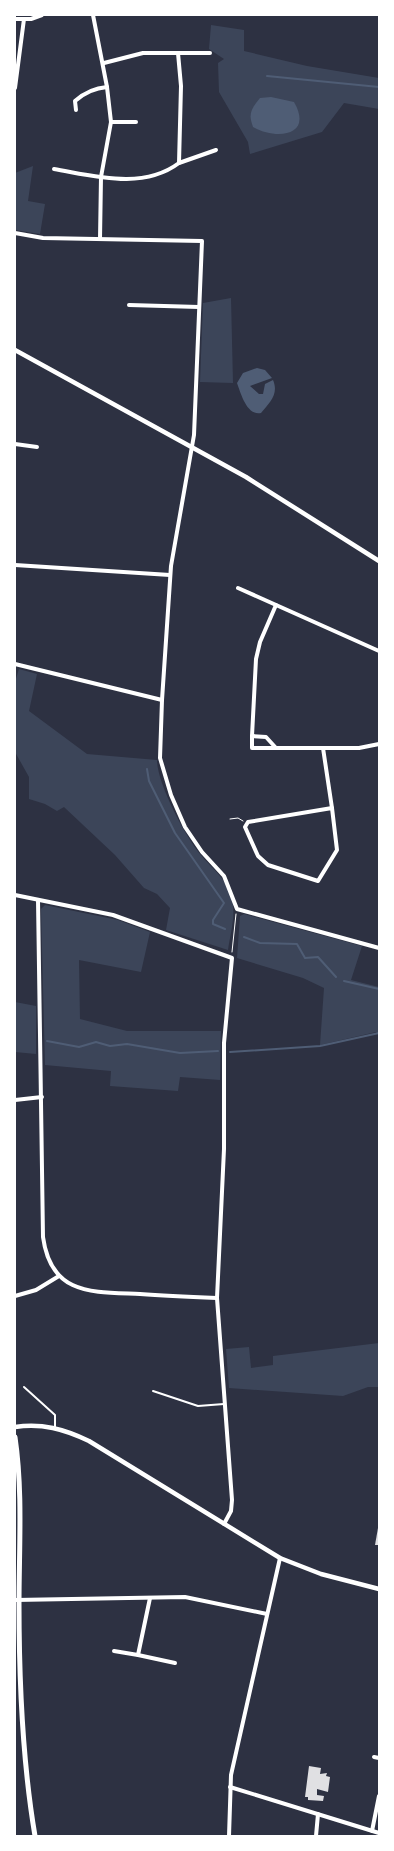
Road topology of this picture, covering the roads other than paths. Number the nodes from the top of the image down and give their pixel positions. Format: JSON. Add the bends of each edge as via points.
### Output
{"nodes":[{"id":1,"x":42,"y":15,"type":"edge"},
{"id":2,"x":93,"y":15,"type":"edge"},
{"id":3,"x":15,"y":19,"type":"edge"},
{"id":4,"x":24,"y":19,"type":"junction"},
{"id":5,"x":178,"y":53,"type":"junction"},
{"id":6,"x":210,"y":53,"type":"dead end"},
{"id":7,"x":104,"y":63,"type":"junction"},
{"id":8,"x":107,"y":86,"type":"junction"},
{"id":9,"x":15,"y":88,"type":"edge"},
{"id":10,"x":76,"y":110,"type":"dead end"},
{"id":11,"x":110,"y":122,"type":"junction"},
{"id":12,"x":136,"y":122,"type":"dead end"},
{"id":13,"x":216,"y":150,"type":"dead end"},
{"id":14,"x":179,"y":163,"type":"junction"},
{"id":15,"x":54,"y":169,"type":"dead end"},
{"id":16,"x":101,"y":177,"type":"junction"},
{"id":17,"x":15,"y":233,"type":"edge"},
{"id":18,"x":100,"y":239,"type":"junction"},
{"id":19,"x":129,"y":305,"type":"dead end"},
{"id":20,"x":199,"y":307,"type":"junction"},
{"id":21,"x":15,"y":350,"type":"edge"},
{"id":22,"x":15,"y":444,"type":"edge"},
{"id":23,"x":37,"y":447,"type":"dead end"},
{"id":24,"x":191,"y":447,"type":"junction"},
{"id":25,"x":379,"y":561,"type":"edge"},
{"id":26,"x":15,"y":565,"type":"edge"},
{"id":27,"x":170,"y":575,"type":"junction"},
{"id":28,"x":238,"y":588,"type":"dead end"},
{"id":29,"x":276,"y":605,"type":"junction"},
{"id":30,"x":379,"y":651,"type":"edge"},
{"id":31,"x":15,"y":664,"type":"edge"},
{"id":32,"x":162,"y":700,"type":"junction"},
{"id":33,"x":252,"y":736,"type":"junction"},
{"id":34,"x":379,"y":744,"type":"edge"},
{"id":35,"x":276,"y":748,"type":"junction"},
{"id":36,"x":323,"y":748,"type":"junction"},
{"id":37,"x":332,"y":808,"type":"junction"},
{"id":38,"x":15,"y":895,"type":"edge"},
{"id":39,"x":38,"y":900,"type":"junction"},
{"id":40,"x":379,"y":948,"type":"edge"},
{"id":41,"x":42,"y":1097,"type":"junction"},
{"id":42,"x":15,"y":1100,"type":"edge"},
{"id":43,"x":59,"y":1276,"type":"junction"},
{"id":44,"x":15,"y":1296,"type":"edge"},
{"id":45,"x":217,"y":1298,"type":"junction"},
{"id":46,"x":24,"y":1387,"type":"dead end"},
{"id":47,"x":154,"y":1391,"type":"dead end"},
{"id":48,"x":224,"y":1404,"type":"junction"},
{"id":49,"x":15,"y":1427,"type":"edge"},
{"id":50,"x":55,"y":1427,"type":"junction"},
{"id":51,"x":15,"y":1437,"type":"edge"},
{"id":52,"x":224,"y":1524,"type":"junction"},
{"id":53,"x":280,"y":1558,"type":"junction"},
{"id":54,"x":379,"y":1589,"type":"edge"},
{"id":55,"x":150,"y":1598,"type":"junction"},
{"id":56,"x":17,"y":1600,"type":"edge"},
{"id":57,"x":267,"y":1614,"type":"junction"},
{"id":58,"x":114,"y":1651,"type":"dead end"},
{"id":59,"x":138,"y":1655,"type":"junction"},
{"id":60,"x":175,"y":1663,"type":"dead end"},
{"id":61,"x":374,"y":1757,"type":"dead end"},
{"id":62,"x":379,"y":1758,"type":"edge"},
{"id":63,"x":230,"y":1787,"type":"junction"},
{"id":64,"x":379,"y":1796,"type":"edge"},
{"id":65,"x":318,"y":1814,"type":"junction"},
{"id":66,"x":372,"y":1831,"type":"junction"},
{"id":67,"x":379,"y":1833,"type":"edge"},
{"id":68,"x":36,"y":1836,"type":"edge"},
{"id":69,"x":229,"y":1836,"type":"edge"},
{"id":70,"x":316,"y":1836,"type":"edge"}],
"edges":[{"from":1,"to":4,"type":"street"},
{"from":2,"to":7,"type":"street"},
{"from":3,"to":4,"type":"street"},
{"from":4,"to":9,"type":"street"},
{"from":5,"to":6,"type":"street"},
{"from":5,"to":7,"type":"street","via":[[143,53]]},
{"from":5,"to":14,"type":"street","via":[[181,86]]},
{"from":7,"to":8,"type":"street"},
{"from":8,"to":10,"type":"street","via":[[77,99]]},
{"from":8,"to":11,"type":"street"},
{"from":11,"to":12,"type":"street"},
{"from":11,"to":16,"type":"street"},
{"from":13,"to":14,"type":"street"},
{"from":14,"to":16,"type":"street","via":[[153,176]]},
{"from":15,"to":16,"type":"street"},
{"from":16,"to":18,"type":"street"},
{"from":17,"to":18,"type":"street","via":[[43,238]]},
{"from":18,"to":20,"type":"street","via":[[202,241]]},
{"from":19,"to":20,"type":"street"},
{"from":20,"to":24,"type":"street"},
{"from":21,"to":24,"type":"street"},
{"from":22,"to":23,"type":"street"},
{"from":24,"to":25,"type":"street","via":[[246,477]]},
{"from":24,"to":27,"type":"street"},
{"from":26,"to":27,"type":"street"},
{"from":27,"to":32,"type":"street"},
{"from":28,"to":29,"type":"street"},
{"from":29,"to":30,"type":"street"},
{"from":29,"to":33,"type":"street","via":[[256,659]]},
{"from":31,"to":32,"type":"street"},
{"from":32,"to":40,"type":"street","via":[[161,762],[171,795],[188,832],[224,876],[237,909]]},
{"from":33,"to":35,"type":"street","via":[[266,737]]},
{"from":33,"to":35,"type":"street","via":[[252,748]]},
{"from":34,"to":36,"type":"street","via":[[359,748]]},
{"from":35,"to":36,"type":"street"},
{"from":36,"to":37,"type":"street"},
{"from":37,"to":37,"type":"street","via":[[246,824],[250,842],[268,865],[318,881],[338,850]]},
{"from":38,"to":39,"type":"street"},
{"from":39,"to":41,"type":"street"},
{"from":39,"to":45,"type":"street","via":[[113,915],[232,958],[224,1043],[224,1150]]},
{"from":41,"to":42,"type":"street"},
{"from":41,"to":43,"type":"street","via":[[44,1237],[48,1258]]},
{"from":43,"to":44,"type":"street","via":[[44,1287]]},
{"from":43,"to":45,"type":"street","via":[[90,1292]]},
{"from":45,"to":48,"type":"street"},
{"from":46,"to":50,"type":"lane","via":[[55,1415]]},
{"from":47,"to":48,"type":"lane","via":[[198,1406]]},
{"from":48,"to":52,"type":"street","via":[[232,1508]]},
{"from":49,"to":50,"type":"street"},
{"from":50,"to":52,"type":"street","via":[[89,1441]]},
{"from":51,"to":56,"type":"main road","via":[[20,1511]]},
{"from":52,"to":53,"type":"street"},
{"from":53,"to":54,"type":"street","via":[[321,1574]]},
{"from":53,"to":57,"type":"street"},
{"from":55,"to":56,"type":"street"},
{"from":55,"to":57,"type":"street","via":[[185,1597]]},
{"from":55,"to":59,"type":"street"},
{"from":56,"to":68,"type":"main road","via":[[22,1739]]},
{"from":57,"to":63,"type":"street"},
{"from":58,"to":59,"type":"street"},
{"from":59,"to":60,"type":"street"},
{"from":61,"to":62,"type":"street"},
{"from":63,"to":65,"type":"street"},
{"from":63,"to":69,"type":"street"},
{"from":64,"to":66,"type":"street"},
{"from":65,"to":66,"type":"street"},
{"from":65,"to":70,"type":"street"},
{"from":66,"to":67,"type":"street"}]}
